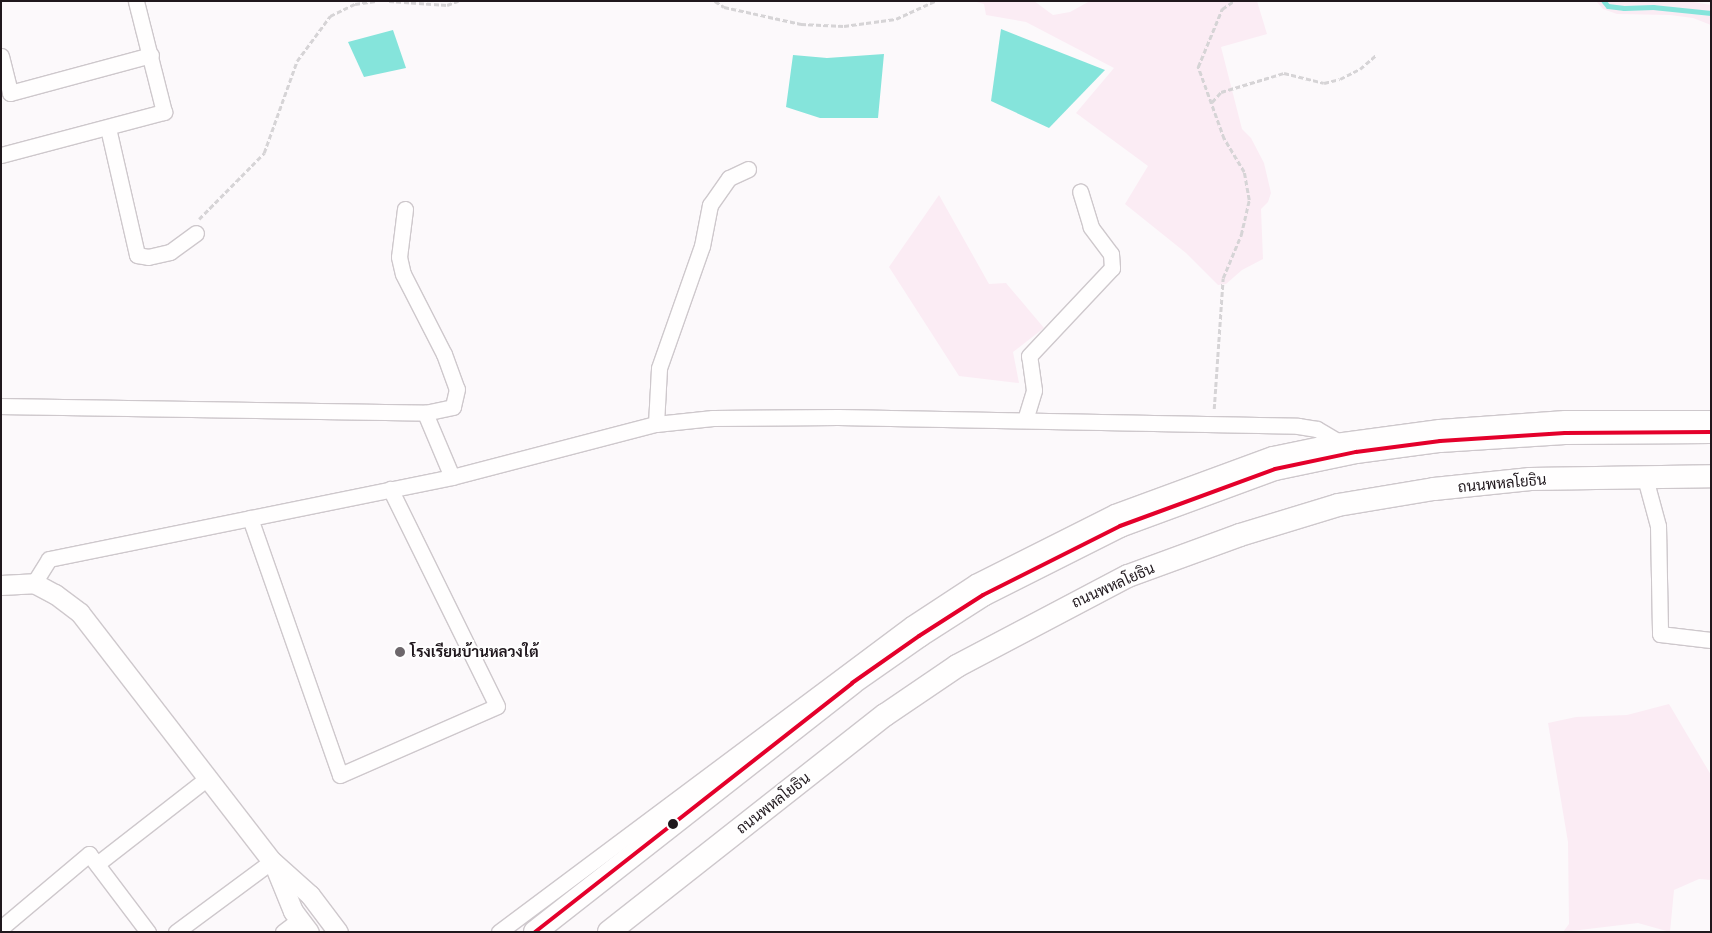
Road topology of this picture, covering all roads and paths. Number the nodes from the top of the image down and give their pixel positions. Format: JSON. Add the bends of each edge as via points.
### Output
{"nodes":[{"id":1,"x":136,"y":1,"type":"edge"},
{"id":2,"x":376,"y":1,"type":"edge"},
{"id":3,"x":389,"y":1,"type":"edge"},
{"id":4,"x":458,"y":1,"type":"edge"},
{"id":5,"x":715,"y":1,"type":"edge"},
{"id":6,"x":935,"y":1,"type":"edge"},
{"id":7,"x":1234,"y":1,"type":"edge"},
{"id":8,"x":151,"y":55,"type":"junction"},
{"id":9,"x":1376,"y":55,"type":"dead end"},
{"id":10,"x":1,"y":56,"type":"edge"},
{"id":11,"x":1212,"y":103,"type":"junction"},
{"id":12,"x":108,"y":128,"type":"junction"},
{"id":13,"x":1,"y":155,"type":"edge"},
{"id":14,"x":748,"y":169,"type":"dead end"},
{"id":15,"x":1080,"y":192,"type":"dead end"},
{"id":16,"x":405,"y":209,"type":"dead end"},
{"id":17,"x":196,"y":232,"type":"joint"},
{"id":18,"x":1,"y":406,"type":"edge"},
{"id":19,"x":425,"y":413,"type":"junction"},
{"id":20,"x":1711,"y":418,"type":"edge"},
{"id":21,"x":1025,"y":420,"type":"junction"},
{"id":22,"x":656,"y":424,"type":"junction"},
{"id":23,"x":1212,"y":425,"type":"junction"},
{"id":24,"x":1711,"y":432,"type":"edge"},
{"id":25,"x":1335,"y":441,"type":"junction"},
{"id":26,"x":1356,"y":452,"type":"junction"},
{"id":27,"x":1711,"y":476,"type":"edge"},
{"id":28,"x":452,"y":477,"type":"junction"},
{"id":29,"x":1645,"y":478,"type":"junction"},
{"id":30,"x":390,"y":489,"type":"junction"},
{"id":31,"x":250,"y":518,"type":"junction"},
{"id":32,"x":34,"y":584,"type":"junction"},
{"id":33,"x":1,"y":585,"type":"edge"},
{"id":34,"x":1711,"y":640,"type":"edge"},
{"id":35,"x":206,"y":779,"type":"junction"},
{"id":36,"x":272,"y":861,"type":"junction"},
{"id":37,"x":97,"y":864,"type":"junction"},
{"id":38,"x":304,"y":926,"type":"edge"},
{"id":39,"x":1,"y":928,"type":"edge"},
{"id":40,"x":148,"y":932,"type":"edge"},
{"id":41,"x":176,"y":932,"type":"edge"},
{"id":42,"x":283,"y":932,"type":"edge"},
{"id":43,"x":338,"y":932,"type":"edge"},
{"id":44,"x":499,"y":932,"type":"edge"},
{"id":45,"x":536,"y":932,"type":"edge"},
{"id":46,"x":609,"y":932,"type":"edge"}],
"edges":[{"from":1,"to":8,"type":"street"},
{"from":2,"to":17,"type":"path","via":[[354,4],[330,16],[296,61],[264,153],[200,218]]},
{"from":3,"to":4,"type":"path","via":[[447,6]]},
{"from":5,"to":6,"type":"path","via":[[724,7],[801,24],[844,26],[896,19]]},
{"from":7,"to":11,"type":"path","via":[[1222,9],[1200,55],[1201,82]]},
{"from":8,"to":10,"type":"street","via":[[10,93]]},
{"from":8,"to":12,"type":"street","via":[[164,112]]},
{"from":9,"to":11,"type":"path","via":[[1360,69],[1340,79],[1324,82],[1284,72],[1221,92]]},
{"from":11,"to":23,"type":"path","via":[[1224,139],[1244,172],[1249,200],[1241,235],[1223,278]]},
{"from":12,"to":13,"type":"street"},
{"from":12,"to":17,"type":"street","via":[[137,255],[148,257],[170,252]]},
{"from":14,"to":22,"type":"street","via":[[729,178],[710,205],[702,246],[659,368]]},
{"from":15,"to":21,"type":"street","via":[[1091,227],[1111,254],[1112,268],[1029,356],[1034,390]]},
{"from":16,"to":19,"type":"street","via":[[399,258],[403,274],[444,354],[456,389],[456,402],[452,407]]},
{"from":18,"to":19,"type":"street"},
{"from":19,"to":28,"type":"street"},
{"from":20,"to":25,"type":"street","via":[[1565,418],[1439,426]]},
{"from":21,"to":22,"type":"street","via":[[723,418]]},
{"from":21,"to":23,"type":"street"},
{"from":22,"to":28,"type":"street"},
{"from":23,"to":25,"type":"street","via":[[1298,426],[1317,429]]},
{"from":24,"to":26,"type":"highway","via":[[1565,433]]},
{"from":25,"to":26,"type":"street"},
{"from":25,"to":44,"type":"street","via":[[1272,454],[1203,477],[1114,512],[975,582],[843,671]]},
{"from":26,"to":45,"type":"highway","via":[[1276,469],[1208,491],[1120,526],[983,595],[852,683]]},
{"from":27,"to":29,"type":"highway","name":"ถนนพหลโยธิน"},
{"from":28,"to":30,"type":"street"},
{"from":29,"to":34,"type":"street","via":[[1658,526],[1660,634]]},
{"from":29,"to":46,"type":"highway","name":"ถนนพหลโยธิน","via":[[1530,479],[1434,489],[1338,505],[1240,535],[1128,576],[957,666],[892,709]]},
{"from":30,"to":31,"type":"street"},
{"from":30,"to":31,"type":"street","via":[[497,706],[340,775]]},
{"from":31,"to":32,"type":"street","via":[[49,559]]},
{"from":32,"to":33,"type":"main road"},
{"from":32,"to":35,"type":"main road","via":[[55,594],[80,614]]},
{"from":35,"to":36,"type":"main road"},
{"from":35,"to":37,"type":"street"},
{"from":36,"to":38,"type":"main road"},
{"from":36,"to":41,"type":"street"},
{"from":36,"to":43,"type":"main road","via":[[310,895]]},
{"from":37,"to":39,"type":"street","via":[[89,854]]},
{"from":37,"to":40,"type":"street"},
{"from":38,"to":42,"type":"street"}]}
